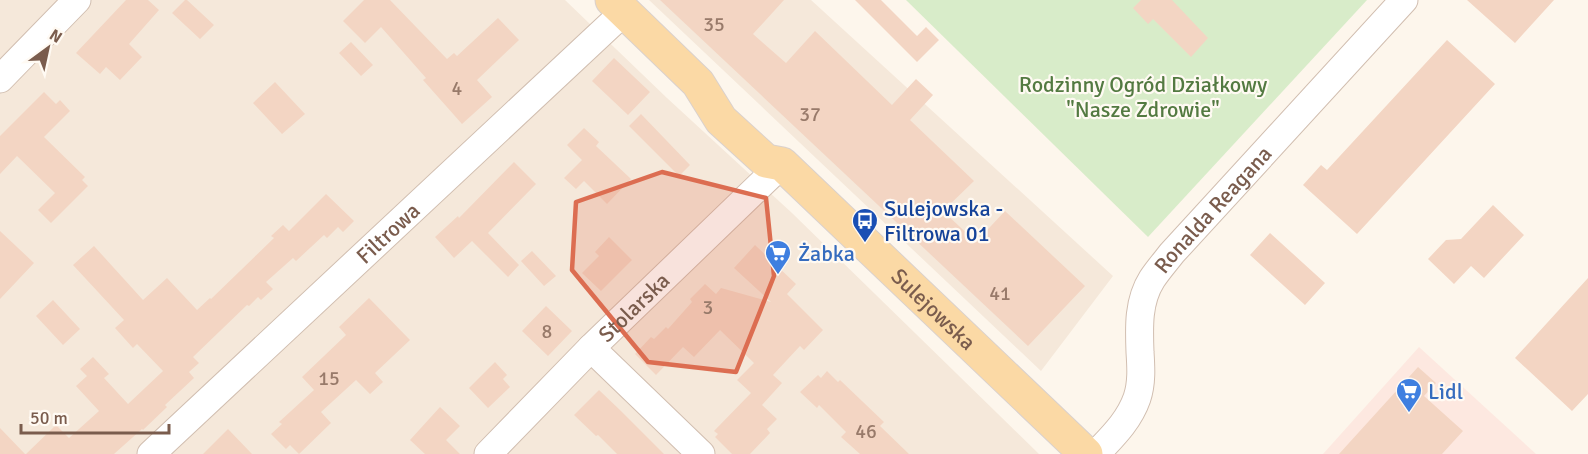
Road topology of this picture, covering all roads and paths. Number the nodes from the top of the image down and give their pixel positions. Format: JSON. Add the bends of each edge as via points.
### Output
{"nodes":[{"id":1,"x":77,"y":0,"type":"edge"},
{"id":2,"x":1404,"y":0,"type":"edge"},
{"id":3,"x":618,"y":6,"type":"edge"},
{"id":4,"x":0,"y":80,"type":"edge"},
{"id":5,"x":782,"y":164,"type":"junction"},
{"id":6,"x":591,"y":348,"type":"junction"},
{"id":7,"x":151,"y":454,"type":"edge"},
{"id":8,"x":488,"y":454,"type":"edge"},
{"id":9,"x":701,"y":454,"type":"edge"},
{"id":10,"x":1086,"y":454,"type":"edge"},
{"id":11,"x":1096,"y":454,"type":"edge"}],
"edges":[{"from":1,"to":4,"type":"street"},
{"from":2,"to":11,"type":"street","name":"Ronalda Reagana","via":[[1152,279],[1141,309],[1137,398],[1126,420]]},
{"from":3,"to":5,"type":"main road","name":"Sulejowska","via":[[698,83],[734,104],[779,147]]},
{"from":3,"to":7,"type":"street","name":"Filtrowa"},
{"from":5,"to":6,"type":"street","name":"Stolarska"},
{"from":5,"to":10,"type":"main road","name":"Sulejowska"},
{"from":6,"to":8,"type":"street","name":"Stolarska"},
{"from":6,"to":9,"type":"street"}]}
